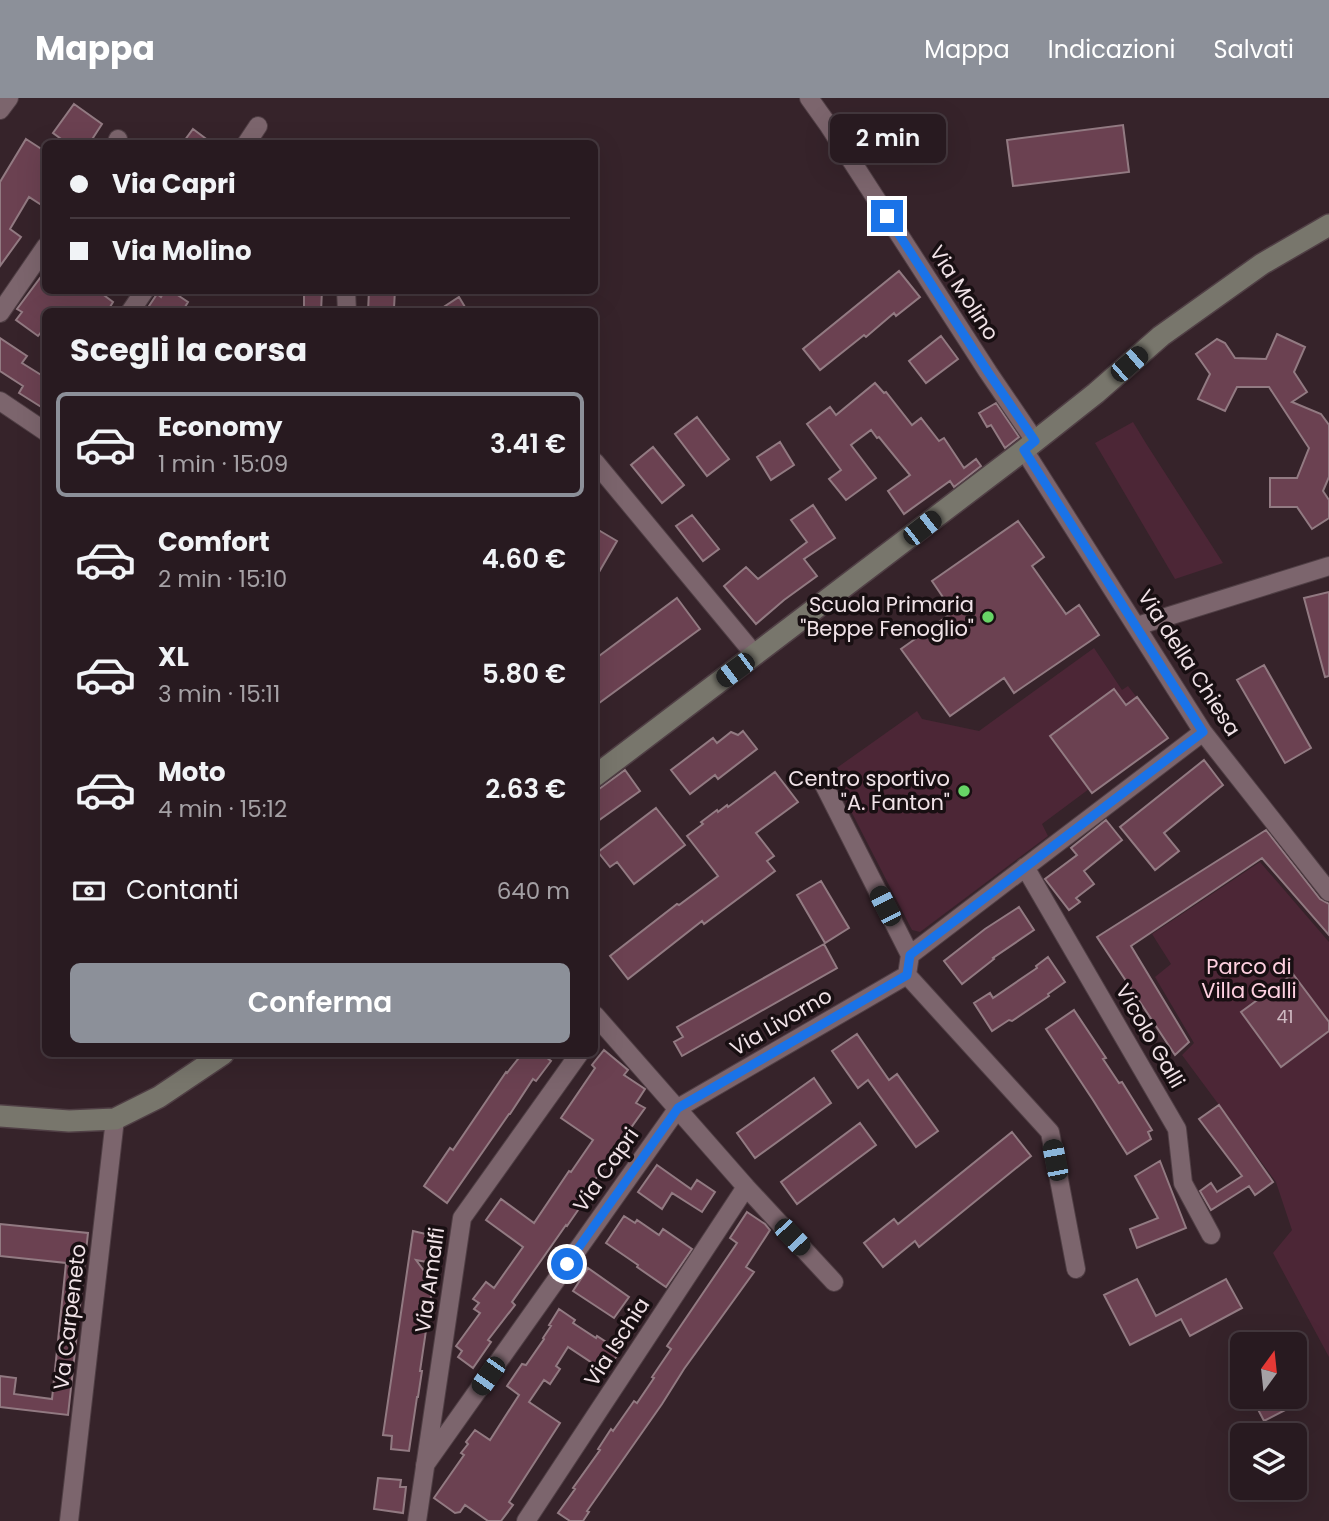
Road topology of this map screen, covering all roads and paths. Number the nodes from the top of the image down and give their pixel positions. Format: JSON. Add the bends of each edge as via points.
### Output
{"nodes":[{"id":1,"x":9,"y":98,"type":"edge"},
{"id":2,"x":809,"y":98,"type":"edge"},
{"id":3,"x":0,"y":110,"type":"edge"},
{"id":4,"x":258,"y":126,"type":"dead end"},
{"id":5,"x":249,"y":140,"type":"edge"},
{"id":6,"x":1329,"y":225,"type":"edge"},
{"id":7,"x":42,"y":252,"type":"edge"},
{"id":8,"x":0,"y":313,"type":"edge"},
{"id":9,"x":0,"y":401,"type":"edge"},
{"id":10,"x":42,"y":429,"type":"edge"},
{"id":11,"x":1030,"y":446,"type":"junction"},
{"id":12,"x":598,"y":466,"type":"edge"},
{"id":13,"x":1329,"y":565,"type":"edge"},
{"id":14,"x":1137,"y":626,"type":"junction"},
{"id":15,"x":755,"y":655,"type":"junction"},
{"id":16,"x":1203,"y":732,"type":"junction"},
{"id":17,"x":598,"y":774,"type":"edge"},
{"id":18,"x":823,"y":783,"type":"dead end"},
{"id":19,"x":1025,"y":867,"type":"junction"},
{"id":20,"x":1329,"y":892,"type":"edge"},
{"id":21,"x":910,"y":955,"type":"junction"},
{"id":22,"x":907,"y":975,"type":"junction"},
{"id":23,"x":598,"y":1024,"type":"edge"},
{"id":24,"x":219,"y":1057,"type":"edge"},
{"id":25,"x":577,"y":1057,"type":"edge"},
{"id":26,"x":678,"y":1108,"type":"junction"},
{"id":27,"x":0,"y":1116,"type":"edge"},
{"id":28,"x":116,"y":1119,"type":"junction"},
{"id":29,"x":746,"y":1187,"type":"junction"},
{"id":30,"x":1211,"y":1236,"type":"dead end"},
{"id":31,"x":1076,"y":1269,"type":"dead end"},
{"id":32,"x":834,"y":1282,"type":"dead end"},
{"id":33,"x":425,"y":1465,"type":"junction"},
{"id":34,"x":69,"y":1521,"type":"edge"},
{"id":35,"x":417,"y":1521,"type":"edge"},
{"id":36,"x":526,"y":1521,"type":"edge"}],
"edges":[{"from":1,"to":3,"type":"street"},
{"from":2,"to":11,"type":"street","name":"Via Molino","via":[[988,372]]},
{"from":4,"to":5,"type":"street"},
{"from":6,"to":11,"type":"street","via":[[1262,264],[1161,336]]},
{"from":7,"to":8,"type":"street"},
{"from":9,"to":10,"type":"street"},
{"from":11,"to":14,"type":"street","name":"Via della Chiesa"},
{"from":11,"to":15,"type":"street"},
{"from":12,"to":15,"type":"street"},
{"from":13,"to":14,"type":"street"},
{"from":14,"to":16,"type":"street","name":"Via della Chiesa"},
{"from":15,"to":17,"type":"street"},
{"from":16,"to":19,"type":"street"},
{"from":16,"to":20,"type":"street","name":"Via della Chiesa"},
{"from":18,"to":21,"type":"street"},
{"from":19,"to":21,"type":"street"},
{"from":19,"to":30,"type":"street","name":"Vicolo Galli","via":[[1177,1129],[1183,1183]]},
{"from":21,"to":22,"type":"street"},
{"from":22,"to":26,"type":"street","name":"Via Livorno"},
{"from":22,"to":31,"type":"street","via":[[1050,1132]]},
{"from":23,"to":26,"type":"street"},
{"from":24,"to":28,"type":"street"},
{"from":25,"to":33,"type":"street","name":"Via Amalfi","via":[[462,1218]]},
{"from":26,"to":29,"type":"street"},
{"from":26,"to":33,"type":"street","name":"Via Capri"},
{"from":27,"to":28,"type":"street"},
{"from":28,"to":34,"type":"street","name":"Va Carpeneto"},
{"from":29,"to":32,"type":"street"},
{"from":29,"to":36,"type":"street","name":"Via Ischia"},
{"from":33,"to":35,"type":"street"}]}
